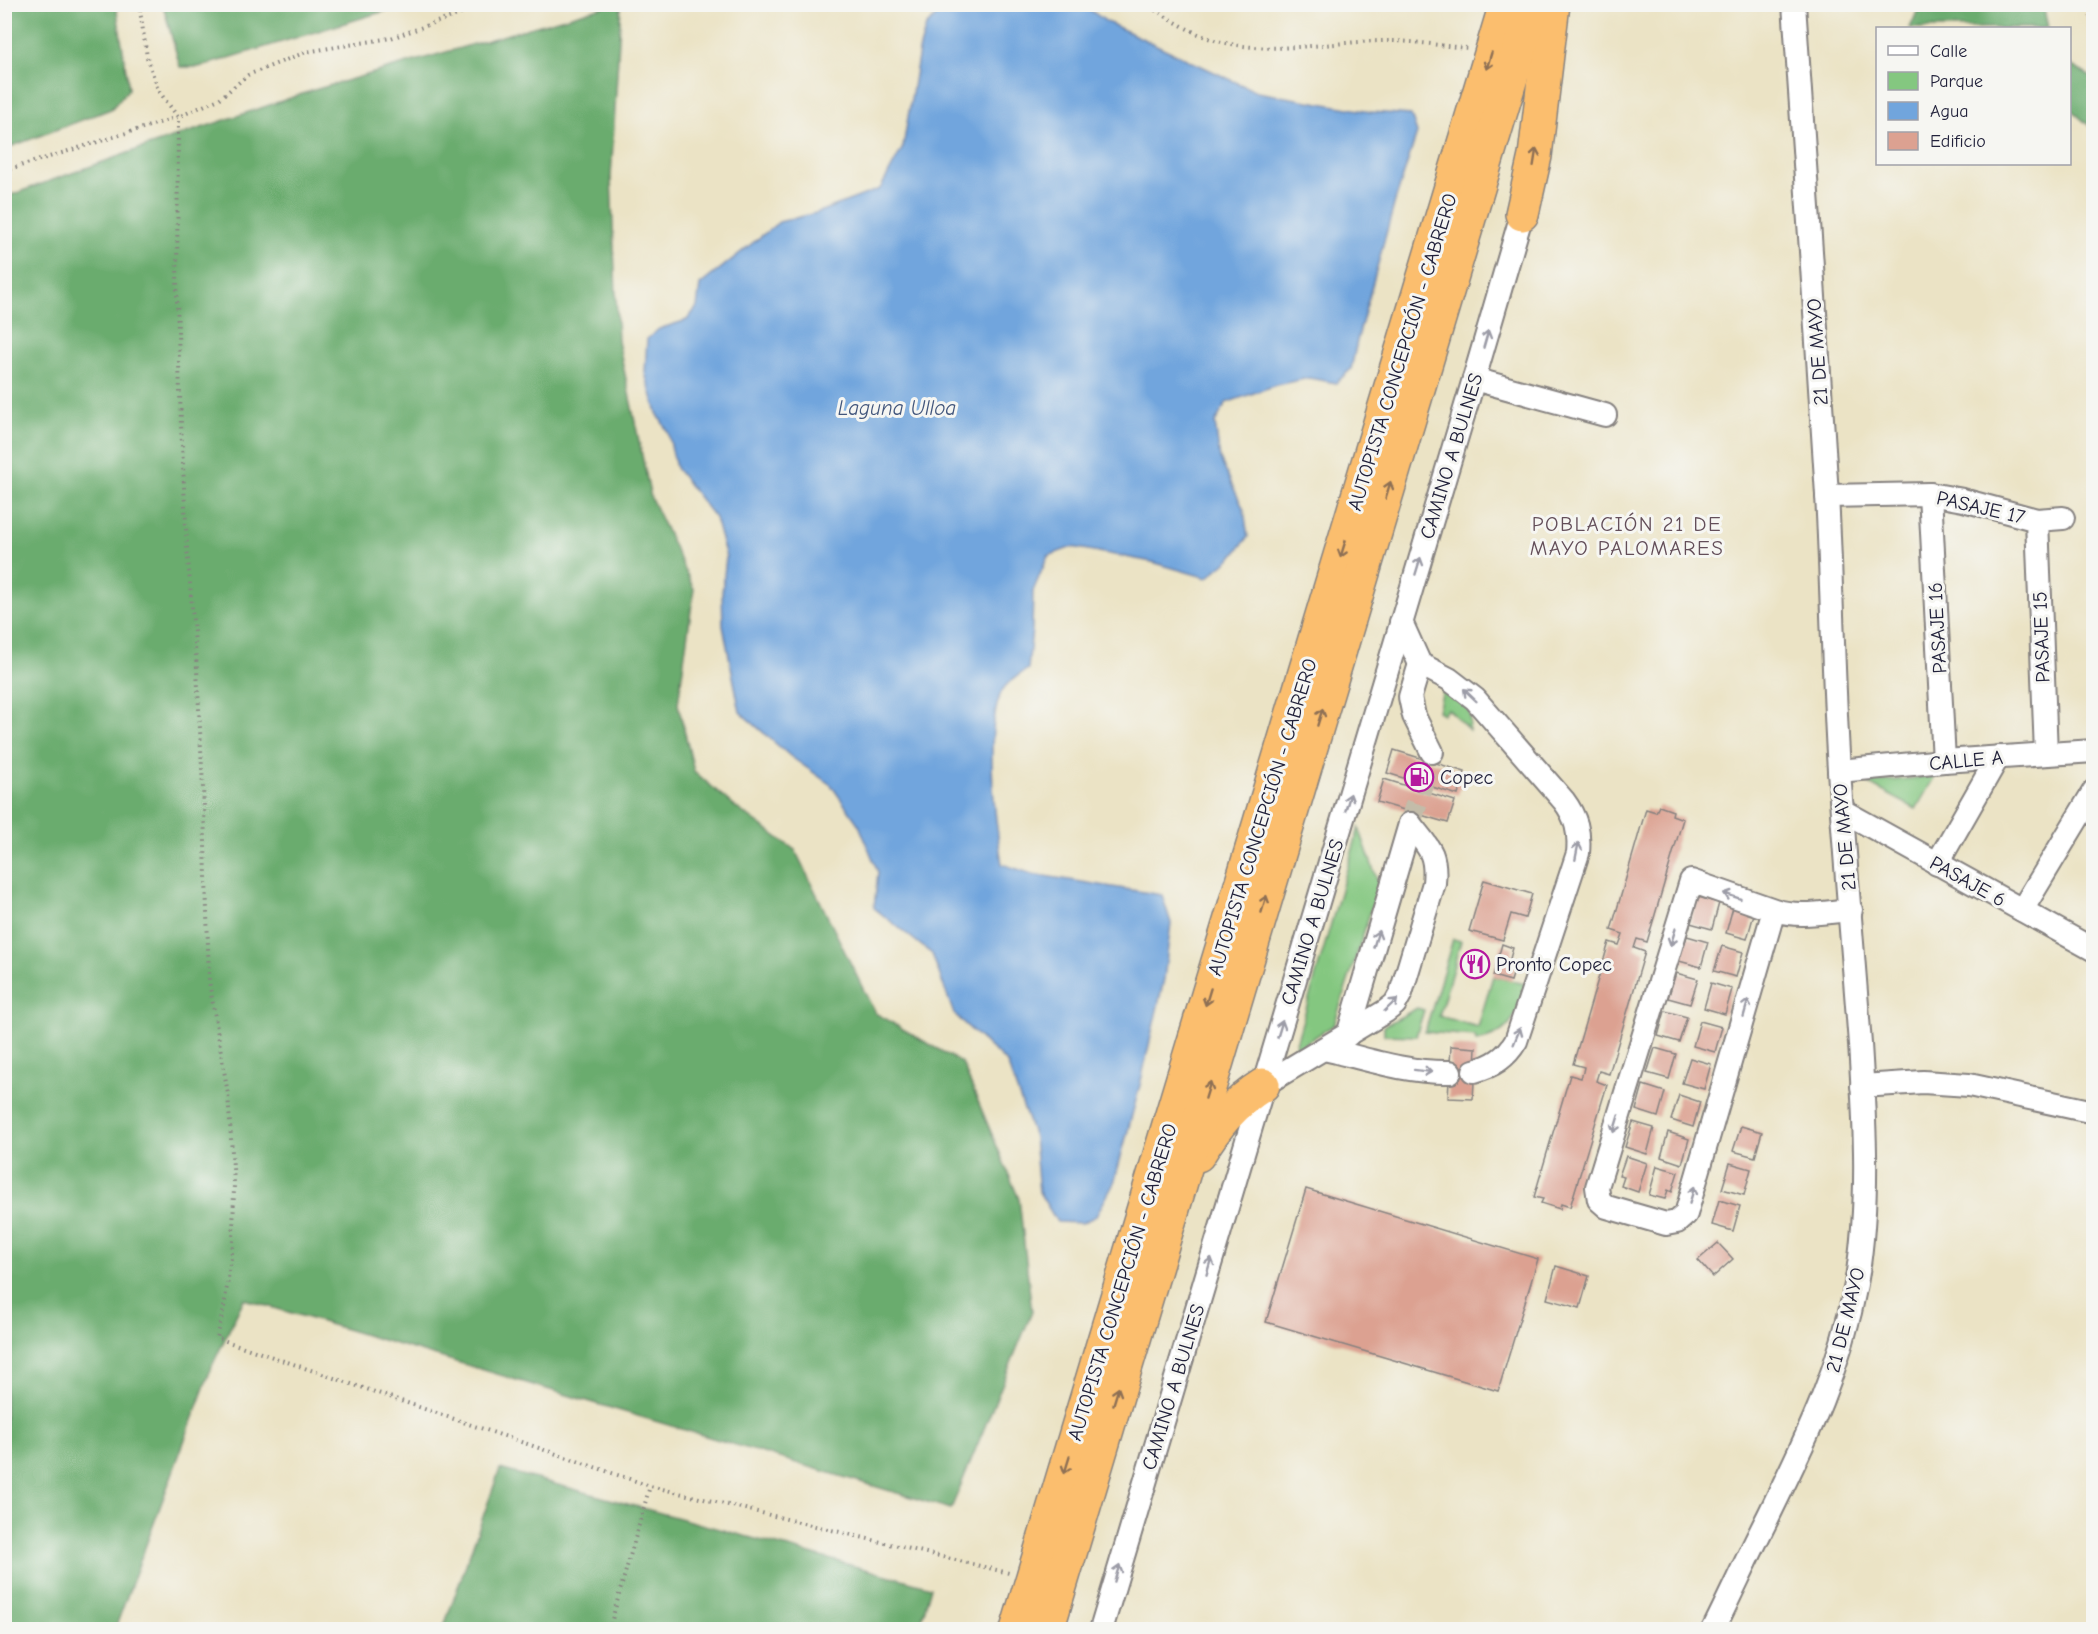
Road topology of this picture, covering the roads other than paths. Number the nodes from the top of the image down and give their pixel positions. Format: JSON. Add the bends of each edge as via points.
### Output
{"nodes":[{"id":1,"x":1506,"y":4,"type":"edge"},
{"id":2,"x":1533,"y":4,"type":"edge"},
{"id":3,"x":1553,"y":4,"type":"edge"},
{"id":4,"x":1794,"y":10,"type":"edge"},
{"id":5,"x":1522,"y":214,"type":"joint"},
{"id":6,"x":1474,"y":379,"type":"junction"},
{"id":7,"x":1605,"y":415,"type":"dead end"},
{"id":8,"x":1930,"y":494,"type":"junction"},
{"id":9,"x":1827,"y":496,"type":"junction"},
{"id":10,"x":2063,"y":518,"type":"dead end"},
{"id":11,"x":2037,"y":520,"type":"junction"},
{"id":12,"x":1401,"y":622,"type":"junction"},
{"id":13,"x":1420,"y":664,"type":"junction"},
{"id":14,"x":2094,"y":751,"type":"edge"},
{"id":15,"x":1432,"y":752,"type":"tunnel mouth"},
{"id":16,"x":2046,"y":754,"type":"junction"},
{"id":17,"x":1998,"y":757,"type":"junction"},
{"id":18,"x":1944,"y":761,"type":"junction"},
{"id":19,"x":1839,"y":771,"type":"junction"},
{"id":20,"x":2094,"y":791,"type":"edge"},
{"id":21,"x":1843,"y":811,"type":"junction"},
{"id":22,"x":1937,"y":864,"type":"junction"},
{"id":23,"x":1774,"y":910,"type":"junction"},
{"id":24,"x":1851,"y":910,"type":"junction"},
{"id":25,"x":2022,"y":910,"type":"junction"},
{"id":26,"x":2094,"y":950,"type":"edge"},
{"id":27,"x":1348,"y":1035,"type":"junction"},
{"id":28,"x":1325,"y":1049,"type":"junction"},
{"id":29,"x":1474,"y":1071,"type":"dead end"},
{"id":30,"x":1449,"y":1072,"type":"dead end"},
{"id":31,"x":1263,"y":1085,"type":"junction"},
{"id":32,"x":1862,"y":1086,"type":"junction"},
{"id":33,"x":2094,"y":1112,"type":"edge"},
{"id":34,"x":1179,"y":1187,"type":"junction"},
{"id":35,"x":1017,"y":1629,"type":"edge"},
{"id":36,"x":1047,"y":1629,"type":"edge"},
{"id":37,"x":1101,"y":1629,"type":"edge"},
{"id":38,"x":1713,"y":1629,"type":"edge"}],
"edges":[{"from":1,"to":35,"type":"highway","name":"AUTOPISTA CONCEPCIÓN - CABRERO","one_way":true},
{"from":34,"to":2,"type":"highway","name":"AUTOPISTA CONCEPCIÓN - CABRERO","one_way":true},
{"from":5,"to":3,"type":"highway","one_way":true,"via":[[1535,156]]},
{"from":4,"to":9,"type":"street","name":"21 DE MAYO"},
{"from":6,"to":5,"type":"street","name":"CAMINO A BULNES","one_way":true},
{"from":6,"to":7,"type":"street"},
{"from":12,"to":6,"type":"street","name":"CAMINO A BULNES","one_way":true},
{"from":8,"to":9,"type":"street","name":"PASAJE 17"},
{"from":8,"to":11,"type":"street","name":"PASAJE 17"},
{"from":8,"to":18,"type":"street","name":"PASAJE 16"},
{"from":9,"to":19,"type":"street","name":"21 DE MAYO"},
{"from":10,"to":11,"type":"street","name":"PASAJE 17"},
{"from":11,"to":16,"type":"street","name":"PASAJE 15"},
{"from":12,"to":13,"type":"street"},
{"from":31,"to":12,"type":"street","name":"CAMINO A BULNES","one_way":true},
{"from":13,"to":15,"type":"street","via":[[1410,697],[1414,716]]},
{"from":29,"to":13,"type":"street","one_way":true,"via":[[1496,1063],[1516,1041],[1578,853],[1579,839],[1570,808],[1475,699]]},
{"from":14,"to":16,"type":"street","name":"CALLE A"},
{"from":16,"to":17,"type":"street","name":"CALLE A"},
{"from":17,"to":18,"type":"street","name":"CALLE A"},
{"from":17,"to":22,"type":"street"},
{"from":18,"to":19,"type":"street","name":"CALLE A"},
{"from":19,"to":21,"type":"street","name":"21 DE MAYO"},
{"from":20,"to":25,"type":"street"},
{"from":21,"to":22,"type":"street","name":"PASAJE 6"},
{"from":21,"to":24,"type":"street","name":"21 DE MAYO"},
{"from":22,"to":25,"type":"street","name":"PASAJE 6"},
{"from":23,"to":23,"type":"street","one_way":true,"via":[[1690,881],[1597,1187],[1599,1200],[1607,1207],[1666,1224],[1677,1222],[1686,1214]]},
{"from":23,"to":24,"type":"street","via":[[1797,914]]},
{"from":24,"to":32,"type":"street","name":"21 DE MAYO"},
{"from":25,"to":26,"type":"street","name":"PASAJE 6"},
{"from":27,"to":27,"type":"street","via":[[1395,1004],[1434,883],[1433,853],[1410,824]]},
{"from":27,"to":28,"type":"street"},
{"from":28,"to":30,"type":"street","one_way":true,"via":[[1411,1070]]},
{"from":28,"to":31,"type":"street"},
{"from":31,"to":34,"type":"highway","via":[[1223,1118]]},
{"from":37,"to":31,"type":"street","name":"CAMINO A BULNES","one_way":true},
{"from":32,"to":33,"type":"street","via":[[1923,1082],[1969,1085]]},
{"from":32,"to":38,"type":"street","name":"21 DE MAYO","via":[[1862,1247],[1842,1343],[1814,1422]]},
{"from":36,"to":34,"type":"highway","name":"AUTOPISTA CONCEPCIÓN - CABRERO","one_way":true}]}
